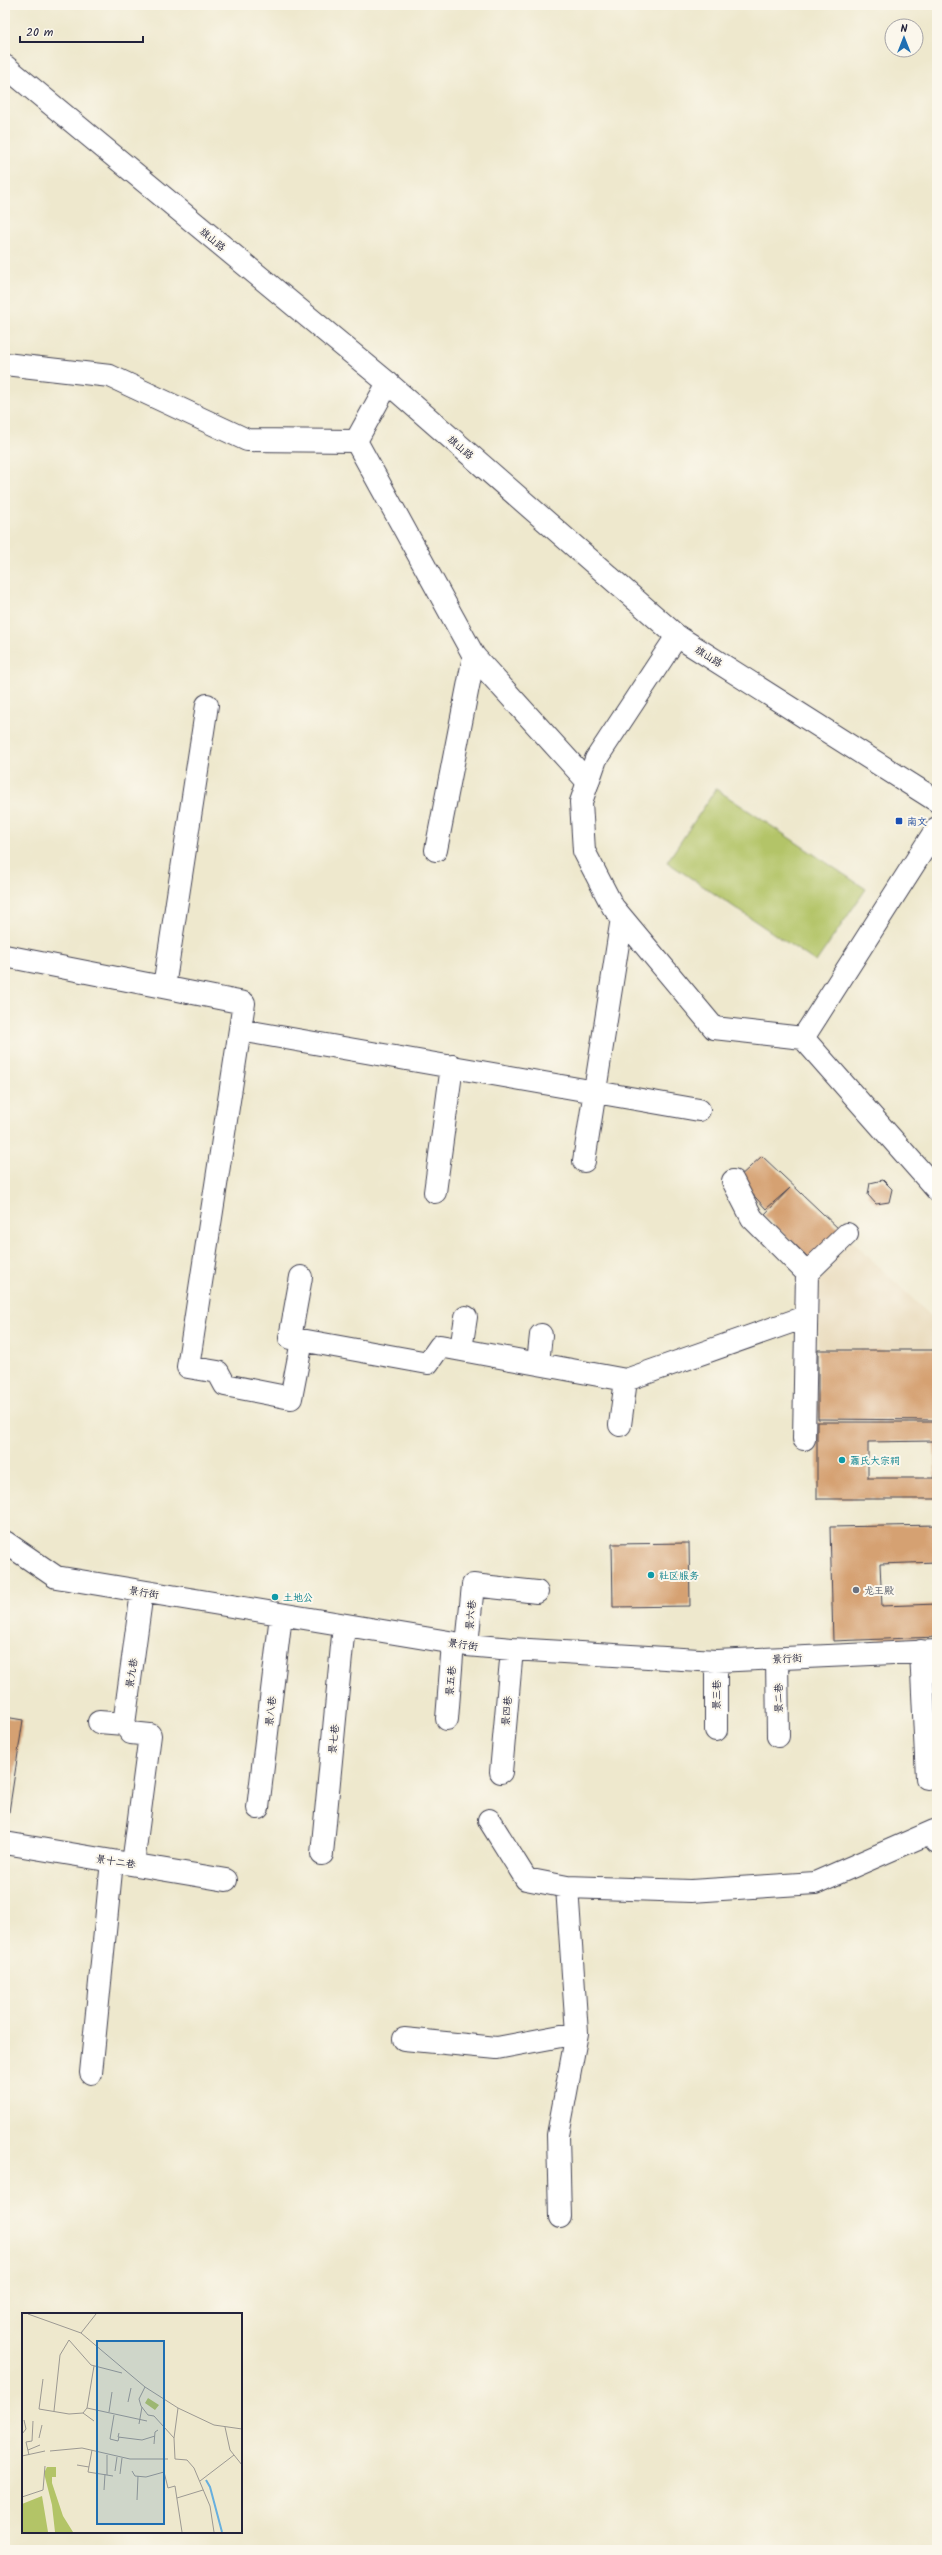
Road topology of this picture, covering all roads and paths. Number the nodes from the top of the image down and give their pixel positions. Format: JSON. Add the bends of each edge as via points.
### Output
{"nodes":[{"id":1,"x":5,"y":66,"type":"edge"},
{"id":2,"x":5,"y":364,"type":"edge"},
{"id":3,"x":388,"y":383,"type":"junction"},
{"id":4,"x":356,"y":441,"type":"junction"},
{"id":5,"x":678,"y":636,"type":"junction"},
{"id":6,"x":474,"y":656,"type":"junction"},
{"id":7,"x":207,"y":705,"type":"dead end"},
{"id":8,"x":588,"y":782,"type":"junction"},
{"id":9,"x":937,"y":801,"type":"edge"},
{"id":10,"x":937,"y":828,"type":"edge"},
{"id":11,"x":436,"y":850,"type":"dead end"},
{"id":12,"x":622,"y":918,"type":"junction"},
{"id":13,"x":5,"y":956,"type":"edge"},
{"id":14,"x":164,"y":987,"type":"junction"},
{"id":15,"x":240,"y":1030,"type":"junction"},
{"id":16,"x":803,"y":1038,"type":"junction"},
{"id":17,"x":452,"y":1066,"type":"junction"},
{"id":18,"x":594,"y":1091,"type":"junction"},
{"id":19,"x":699,"y":1110,"type":"dead end"},
{"id":20,"x":584,"y":1161,"type":"dead end"},
{"id":21,"x":733,"y":1180,"type":"dead end"},
{"id":22,"x":937,"y":1190,"type":"edge"},
{"id":23,"x":435,"y":1192,"type":"dead end"},
{"id":24,"x":847,"y":1234,"type":"dead end"},
{"id":25,"x":807,"y":1272,"type":"junction"},
{"id":26,"x":301,"y":1277,"type":"dead end"},
{"id":27,"x":466,"y":1317,"type":"dead end"},
{"id":28,"x":806,"y":1317,"type":"junction"},
{"id":29,"x":541,"y":1335,"type":"dead end"},
{"id":30,"x":302,"y":1341,"type":"junction"},
{"id":31,"x":462,"y":1349,"type":"junction"},
{"id":32,"x":538,"y":1363,"type":"junction"},
{"id":33,"x":626,"y":1380,"type":"junction"},
{"id":34,"x":620,"y":1425,"type":"dead end"},
{"id":35,"x":804,"y":1439,"type":"dead end"},
{"id":36,"x":5,"y":1542,"type":"edge"},
{"id":37,"x":142,"y":1592,"type":"junction"},
{"id":38,"x":537,"y":1592,"type":"dead end"},
{"id":39,"x":281,"y":1615,"type":"junction"},
{"id":40,"x":344,"y":1625,"type":"junction"},
{"id":41,"x":460,"y":1644,"type":"junction"},
{"id":42,"x":512,"y":1650,"type":"junction"},
{"id":43,"x":929,"y":1651,"type":"edge"},
{"id":44,"x":777,"y":1659,"type":"junction"},
{"id":45,"x":716,"y":1661,"type":"junction"},
{"id":46,"x":447,"y":1719,"type":"dead end"},
{"id":47,"x":99,"y":1722,"type":"dead end"},
{"id":48,"x":124,"y":1724,"type":"junction"},
{"id":49,"x":716,"y":1730,"type":"dead end"},
{"id":50,"x":778,"y":1736,"type":"dead end"},
{"id":51,"x":501,"y":1772,"type":"dead end"},
{"id":52,"x":927,"y":1778,"type":"dead end"},
{"id":53,"x":258,"y":1808,"type":"dead end"},
{"id":54,"x":489,"y":1820,"type":"dead end"},
{"id":55,"x":937,"y":1842,"type":"edge"},
{"id":56,"x":5,"y":1843,"type":"edge"},
{"id":57,"x":322,"y":1854,"type":"dead end"},
{"id":58,"x":122,"y":1862,"type":"junction"},
{"id":59,"x":226,"y":1880,"type":"dead end"},
{"id":60,"x":567,"y":1887,"type":"junction"},
{"id":61,"x":577,"y":2032,"type":"junction"},
{"id":62,"x":404,"y":2039,"type":"dead end"},
{"id":63,"x":91,"y":2073,"type":"dead end"},
{"id":64,"x":560,"y":2217,"type":"dead end"}],
"edges":[{"from":1,"to":3,"type":"street","name":"旗山路"},
{"from":2,"to":4,"type":"street","via":[[110,376],[247,440]]},
{"from":3,"to":4,"type":"street"},
{"from":3,"to":5,"type":"street","name":"旗山路"},
{"from":4,"to":6,"type":"street"},
{"from":5,"to":8,"type":"street","via":[[596,759]]},
{"from":5,"to":9,"type":"street","name":"旗山路"},
{"from":6,"to":8,"type":"street"},
{"from":6,"to":11,"type":"street"},
{"from":7,"to":14,"type":"street"},
{"from":8,"to":12,"type":"street","via":[[581,802],[584,851],[613,907]]},
{"from":10,"to":16,"type":"street"},
{"from":12,"to":16,"type":"street","via":[[714,1028]]},
{"from":12,"to":18,"type":"street"},
{"from":13,"to":14,"type":"street"},
{"from":14,"to":15,"type":"street","via":[[244,1003]]},
{"from":15,"to":17,"type":"street"},
{"from":15,"to":30,"type":"street","via":[[188,1367],[218,1372],[225,1385],[291,1398]]},
{"from":16,"to":22,"type":"street"},
{"from":17,"to":18,"type":"street"},
{"from":17,"to":23,"type":"street"},
{"from":18,"to":19,"type":"street"},
{"from":18,"to":20,"type":"street"},
{"from":21,"to":25,"type":"street","via":[[752,1218]]},
{"from":24,"to":25,"type":"street"},
{"from":25,"to":28,"type":"street"},
{"from":26,"to":30,"type":"street","via":[[290,1338]]},
{"from":27,"to":31,"type":"street"},
{"from":28,"to":33,"type":"street"},
{"from":28,"to":35,"type":"street"},
{"from":29,"to":32,"type":"street"},
{"from":30,"to":31,"type":"street","via":[[428,1363],[440,1346]]},
{"from":31,"to":32,"type":"street"},
{"from":32,"to":33,"type":"street"},
{"from":33,"to":34,"type":"street"},
{"from":36,"to":37,"type":"street","name":"景行街","via":[[56,1577]]},
{"from":37,"to":39,"type":"street","name":"景行街"},
{"from":37,"to":48,"type":"street","name":"景九巷"},
{"from":38,"to":41,"type":"street","name":"景六巷","via":[[473,1585]]},
{"from":39,"to":40,"type":"street","name":"景行街"},
{"from":39,"to":53,"type":"street","name":"景八巷"},
{"from":40,"to":41,"type":"street","name":"景行街"},
{"from":40,"to":57,"type":"street","name":"景七巷"},
{"from":41,"to":42,"type":"street","name":"景行街"},
{"from":41,"to":46,"type":"street","name":"景五巷"},
{"from":42,"to":45,"type":"street","name":"景行街"},
{"from":42,"to":51,"type":"street","name":"景四巷"},
{"from":43,"to":44,"type":"street","name":"景行街"},
{"from":43,"to":52,"type":"street"},
{"from":44,"to":45,"type":"street","name":"景行街"},
{"from":44,"to":50,"type":"street","name":"景二巷"},
{"from":45,"to":49,"type":"street","name":"景三巷"},
{"from":47,"to":48,"type":"street"},
{"from":48,"to":58,"type":"street","via":[[131,1733],[150,1735]]},
{"from":54,"to":60,"type":"street","via":[[526,1879]]},
{"from":55,"to":60,"type":"street","via":[[934,1831],[815,1883],[691,1891]]},
{"from":56,"to":58,"type":"street","name":"景十二巷"},
{"from":58,"to":59,"type":"street","name":"景十二巷"},
{"from":58,"to":63,"type":"street"},
{"from":60,"to":61,"type":"street"},
{"from":61,"to":62,"type":"street","via":[[497,2048]]},
{"from":61,"to":64,"type":"street","via":[[558,2135]]}]}
